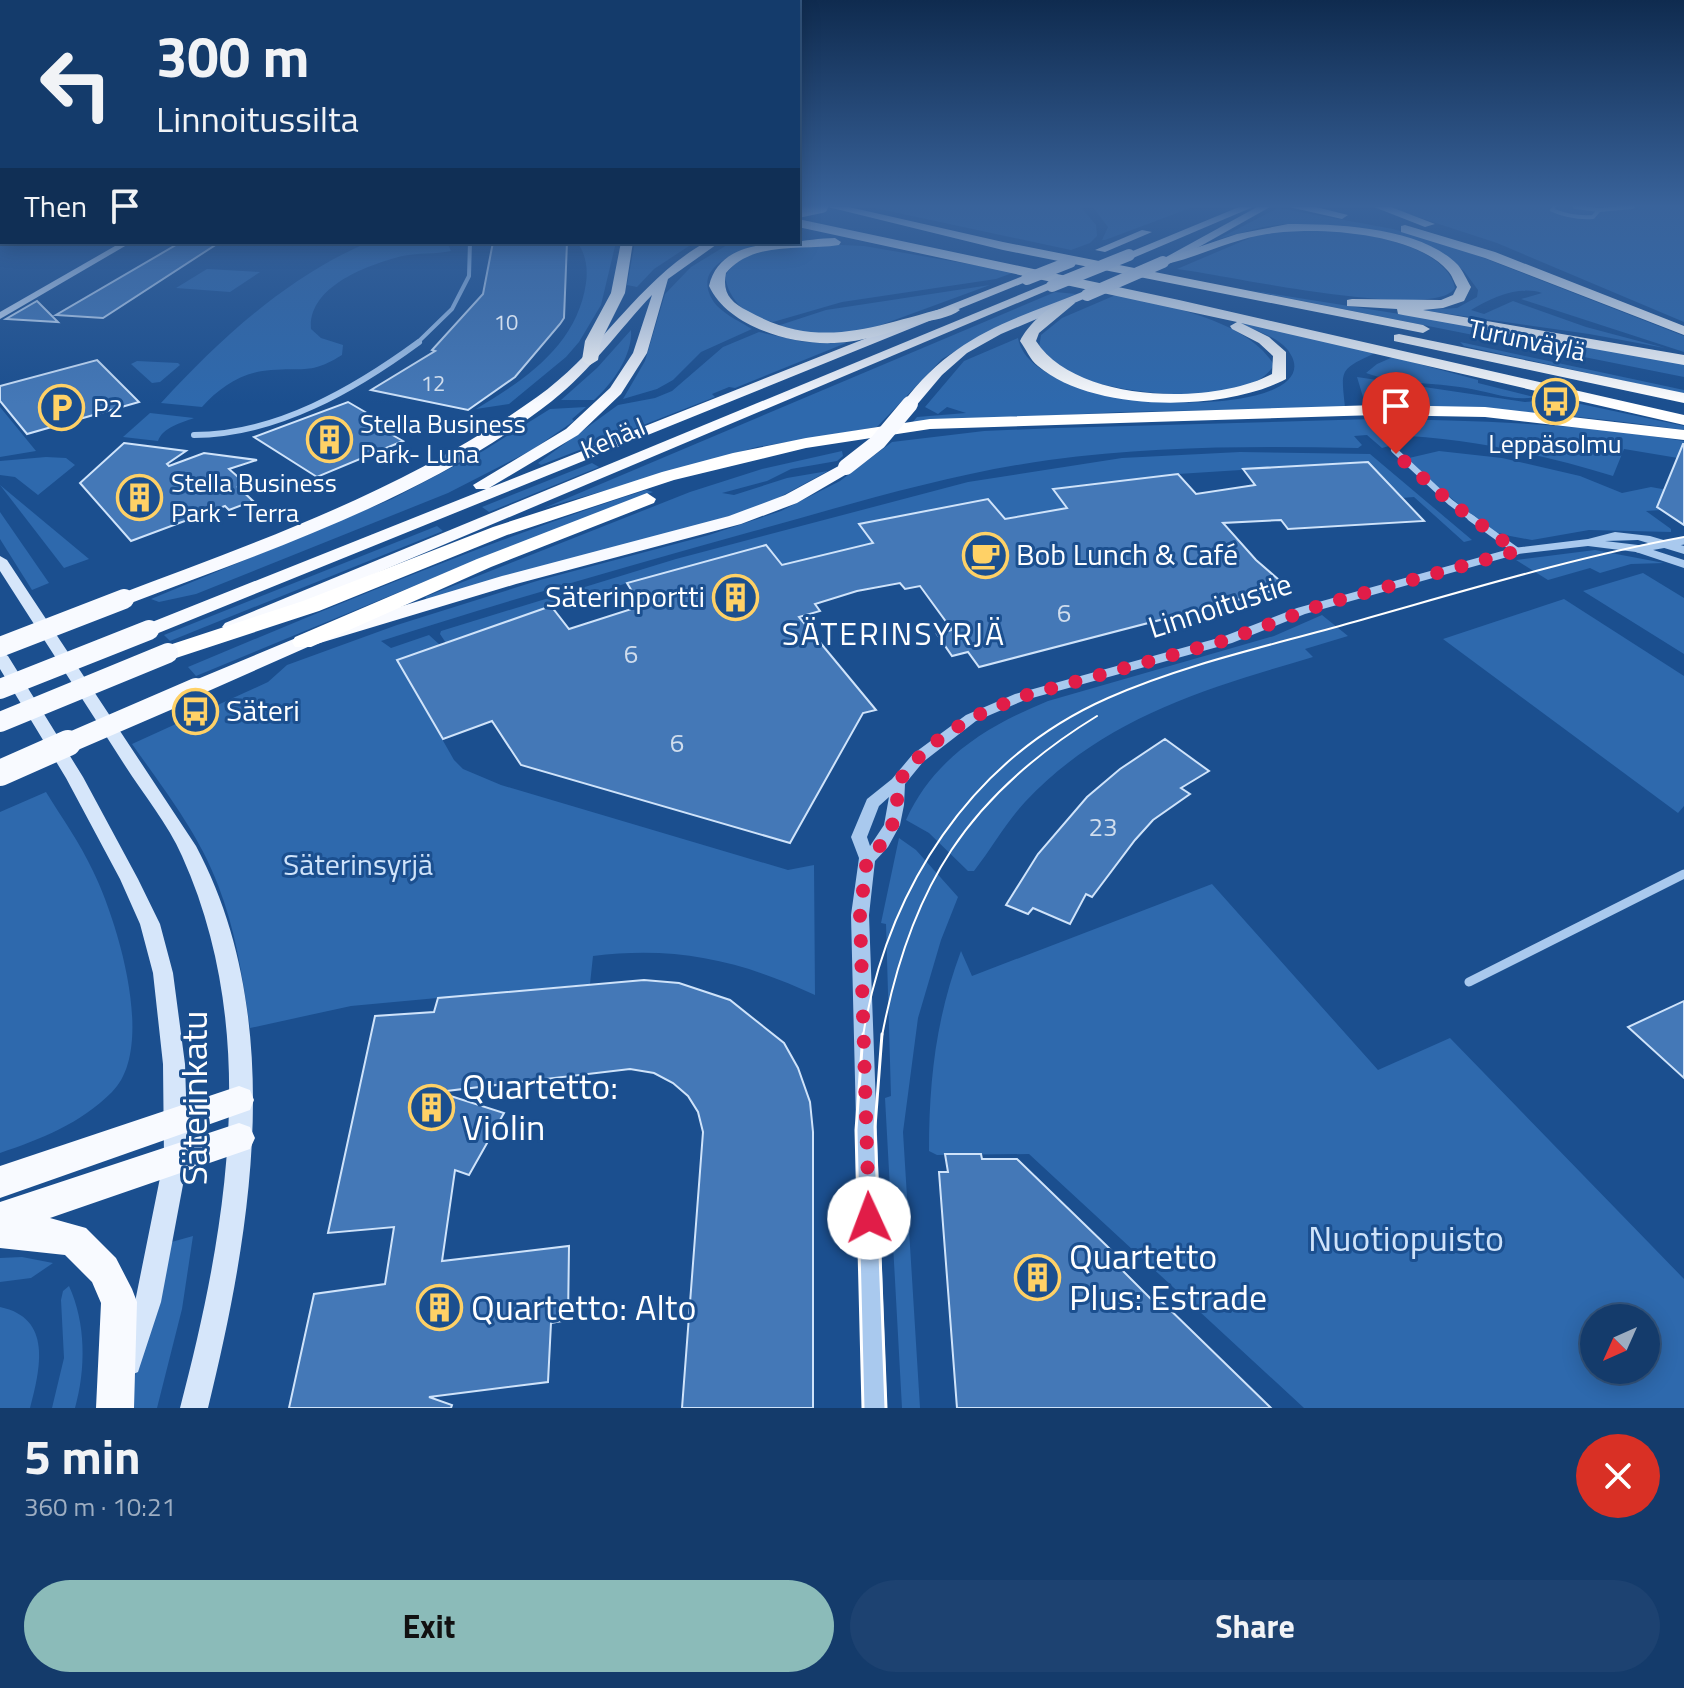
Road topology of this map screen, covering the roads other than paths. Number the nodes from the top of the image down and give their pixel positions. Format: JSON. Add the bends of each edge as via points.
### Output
{"nodes":[{"id":1,"x":75,"y":273,"type":"edge"},
{"id":2,"x":467,"y":273,"type":"edge"},
{"id":3,"x":622,"y":273,"type":"edge"},
{"id":4,"x":668,"y":273,"type":"edge"},
{"id":5,"x":720,"y":273,"type":"edge"},
{"id":6,"x":1032,"y":273,"type":"edge"},
{"id":7,"x":1043,"y":273,"type":"edge"},
{"id":8,"x":1072,"y":273,"type":"edge"},
{"id":9,"x":1085,"y":273,"type":"edge"},
{"id":10,"x":1134,"y":273,"type":"edge"},
{"id":11,"x":1138,"y":273,"type":"edge"},
{"id":12,"x":1173,"y":273,"type":"edge"},
{"id":13,"x":1456,"y":273,"type":"edge"},
{"id":14,"x":1532,"y":273,"type":"edge"},
{"id":15,"x":1561,"y":273,"type":"edge"},
{"id":16,"x":665,"y":275,"type":"junction"},
{"id":17,"x":1068,"y":303,"type":"junction"},
{"id":18,"x":1350,"y":303,"type":"junction"},
{"id":19,"x":1179,"y":304,"type":"junction"},
{"id":20,"x":953,"y":310,"type":"junction"},
{"id":21,"x":0,"y":316,"type":"edge"},
{"id":22,"x":1684,"y":325,"type":"edge"},
{"id":23,"x":1684,"y":331,"type":"edge"},
{"id":24,"x":590,"y":360,"type":"junction"},
{"id":25,"x":1684,"y":360,"type":"edge"},
{"id":26,"x":1684,"y":384,"type":"edge"},
{"id":27,"x":1684,"y":398,"type":"edge"},
{"id":28,"x":1040,"y":420,"type":"junction"},
{"id":29,"x":1684,"y":420,"type":"edge"},
{"id":30,"x":194,"y":435,"type":"dead end"},
{"id":31,"x":1684,"y":435,"type":"edge"},
{"id":32,"x":1394,"y":450,"type":"dead end"},
{"id":33,"x":1684,"y":541,"type":"edge"},
{"id":34,"x":1588,"y":542,"type":"junction"},
{"id":35,"x":1667,"y":544,"type":"junction"},
{"id":36,"x":1638,"y":549,"type":"junction"},
{"id":37,"x":1684,"y":550,"type":"edge"},
{"id":38,"x":1517,"y":551,"type":"junction"},
{"id":39,"x":0,"y":560,"type":"edge"},
{"id":40,"x":1684,"y":564,"type":"edge"},
{"id":41,"x":270,"y":582,"type":"junction"},
{"id":42,"x":303,"y":642,"type":"junction"},
{"id":43,"x":0,"y":647,"type":"edge"},
{"id":44,"x":168,"y":653,"type":"junction"},
{"id":45,"x":0,"y":656,"type":"edge"},
{"id":46,"x":0,"y":689,"type":"edge"},
{"id":47,"x":0,"y":722,"type":"edge"},
{"id":48,"x":0,"y":773,"type":"edge"},
{"id":49,"x":897,"y":783,"type":"junction"},
{"id":50,"x":867,"y":858,"type":"junction"},
{"id":51,"x":1684,"y":874,"type":"edge"},
{"id":52,"x":1469,"y":982,"type":"dead end"},
{"id":53,"x":239,"y":1100,"type":"junction"},
{"id":54,"x":177,"y":1119,"type":"junction"},
{"id":55,"x":239,"y":1138,"type":"junction"},
{"id":56,"x":176,"y":1158,"type":"junction"},
{"id":57,"x":0,"y":1182,"type":"edge"},
{"id":58,"x":0,"y":1219,"type":"edge"},
{"id":59,"x":0,"y":1231,"type":"edge"},
{"id":60,"x":115,"y":1408,"type":"edge"},
{"id":61,"x":194,"y":1408,"type":"edge"},
{"id":62,"x":875,"y":1408,"type":"edge"}],
"edges":[{"from":1,"to":21,"type":"main road"},
{"from":2,"to":30,"type":"street","via":[[457,300],[435,328],[344,391],[298,412],[226,433]]},
{"from":3,"to":24,"type":"highway"},
{"from":4,"to":16,"type":"highway"},
{"from":5,"to":20,"type":"highway","via":[[716,282],[728,303],[752,320],[780,332],[820,339],[849,338]]},
{"from":6,"to":19,"type":"highway"},
{"from":7,"to":20,"type":"highway","name":"Kehä I","bridge":true},
{"from":8,"to":27,"type":"highway","name":"Turunväylä"},
{"from":9,"to":44,"type":"highway","name":"Kehä I","bridge":true},
{"from":10,"to":26,"type":"highway","name":"Turunväylä"},
{"from":11,"to":17,"type":"highway","bridge":true},
{"from":12,"to":18,"type":"highway"},
{"from":13,"to":18,"type":"highway","via":[[1464,287],[1459,298],[1443,304]]},
{"from":14,"to":23,"type":"highway"},
{"from":15,"to":22,"type":"highway"},
{"from":16,"to":24,"type":"highway"},
{"from":16,"to":41,"type":"highway","via":[[640,353],[596,413],[490,481],[355,538]]},
{"from":17,"to":19,"type":"highway","via":[[1032,331],[1028,341],[1038,360],[1064,376],[1113,391],[1194,398],[1255,391],[1280,376],[1281,355],[1264,340]]},
{"from":17,"to":42,"type":"highway","bridge":true,"via":[[963,351],[930,379],[878,442],[791,499],[735,520]]},
{"from":18,"to":25,"type":"highway"},
{"from":19,"to":29,"type":"highway"},
{"from":20,"to":41,"type":"highway","name":"Kehä I"},
{"from":24,"to":43,"type":"highway","bridge":true,"via":[[519,418],[447,462],[360,505]]},
{"from":28,"to":31,"type":"highway","via":[[1485,412]]},
{"from":28,"to":42,"type":"highway","via":[[868,438],[706,478],[568,528]]},
{"from":28,"to":44,"type":"highway","via":[[930,424],[733,458],[500,531],[311,606]]},
{"from":32,"to":38,"type":"street","via":[[1450,502]]},
{"from":33,"to":35,"type":"street"},
{"from":34,"to":35,"type":"street","name":"Linnoitustie","via":[[1609,534]]},
{"from":34,"to":36,"type":"street","name":"Linnoitustie"},
{"from":34,"to":38,"type":"street","name":"Linnoitustie"},
{"from":35,"to":36,"type":"street"},
{"from":35,"to":37,"type":"street","name":"Linnoitustie"},
{"from":36,"to":40,"type":"street","name":"Linnoitustie"},
{"from":38,"to":49,"type":"street","name":"Linnoitustie","via":[[1020,697],[971,718],[938,740]]},
{"from":39,"to":53,"type":"main road","name":"Säterinkatu","via":[[189,851],[210,899],[224,952],[239,1032]]},
{"from":41,"to":46,"type":"highway","name":"Kehä I","bridge":true},
{"from":42,"to":48,"type":"highway","bridge":true},
{"from":44,"to":47,"type":"highway","name":"Kehä I","bridge":true},
{"from":45,"to":54,"type":"main road","name":"Säterinkatu","via":[[74,777],[150,924],[163,973]]},
{"from":49,"to":50,"type":"street","via":[[898,808],[884,845]]},
{"from":49,"to":50,"type":"street","name":"Linnoitustie","via":[[872,803],[864,821],[859,837]]},
{"from":50,"to":62,"type":"street","name":"Linnoitustie","via":[[860,915]]},
{"from":51,"to":52,"type":"street"},
{"from":53,"to":54,"type":"highway"},
{"from":53,"to":55,"type":"main road","name":"Säterinkatu"},
{"from":54,"to":56,"type":"main road","name":"Säterinkatu"},
{"from":54,"to":57,"type":"highway"},
{"from":55,"to":56,"type":"highway"},
{"from":55,"to":61,"type":"main road","name":"Säterinkatu","via":[[220,1284]]},
{"from":56,"to":58,"type":"highway"},
{"from":56,"to":60,"type":"main road","name":"Säterinkatu","via":[[146,1311]]},
{"from":59,"to":60,"type":"highway","via":[[74,1240],[104,1270],[119,1302]]}]}
